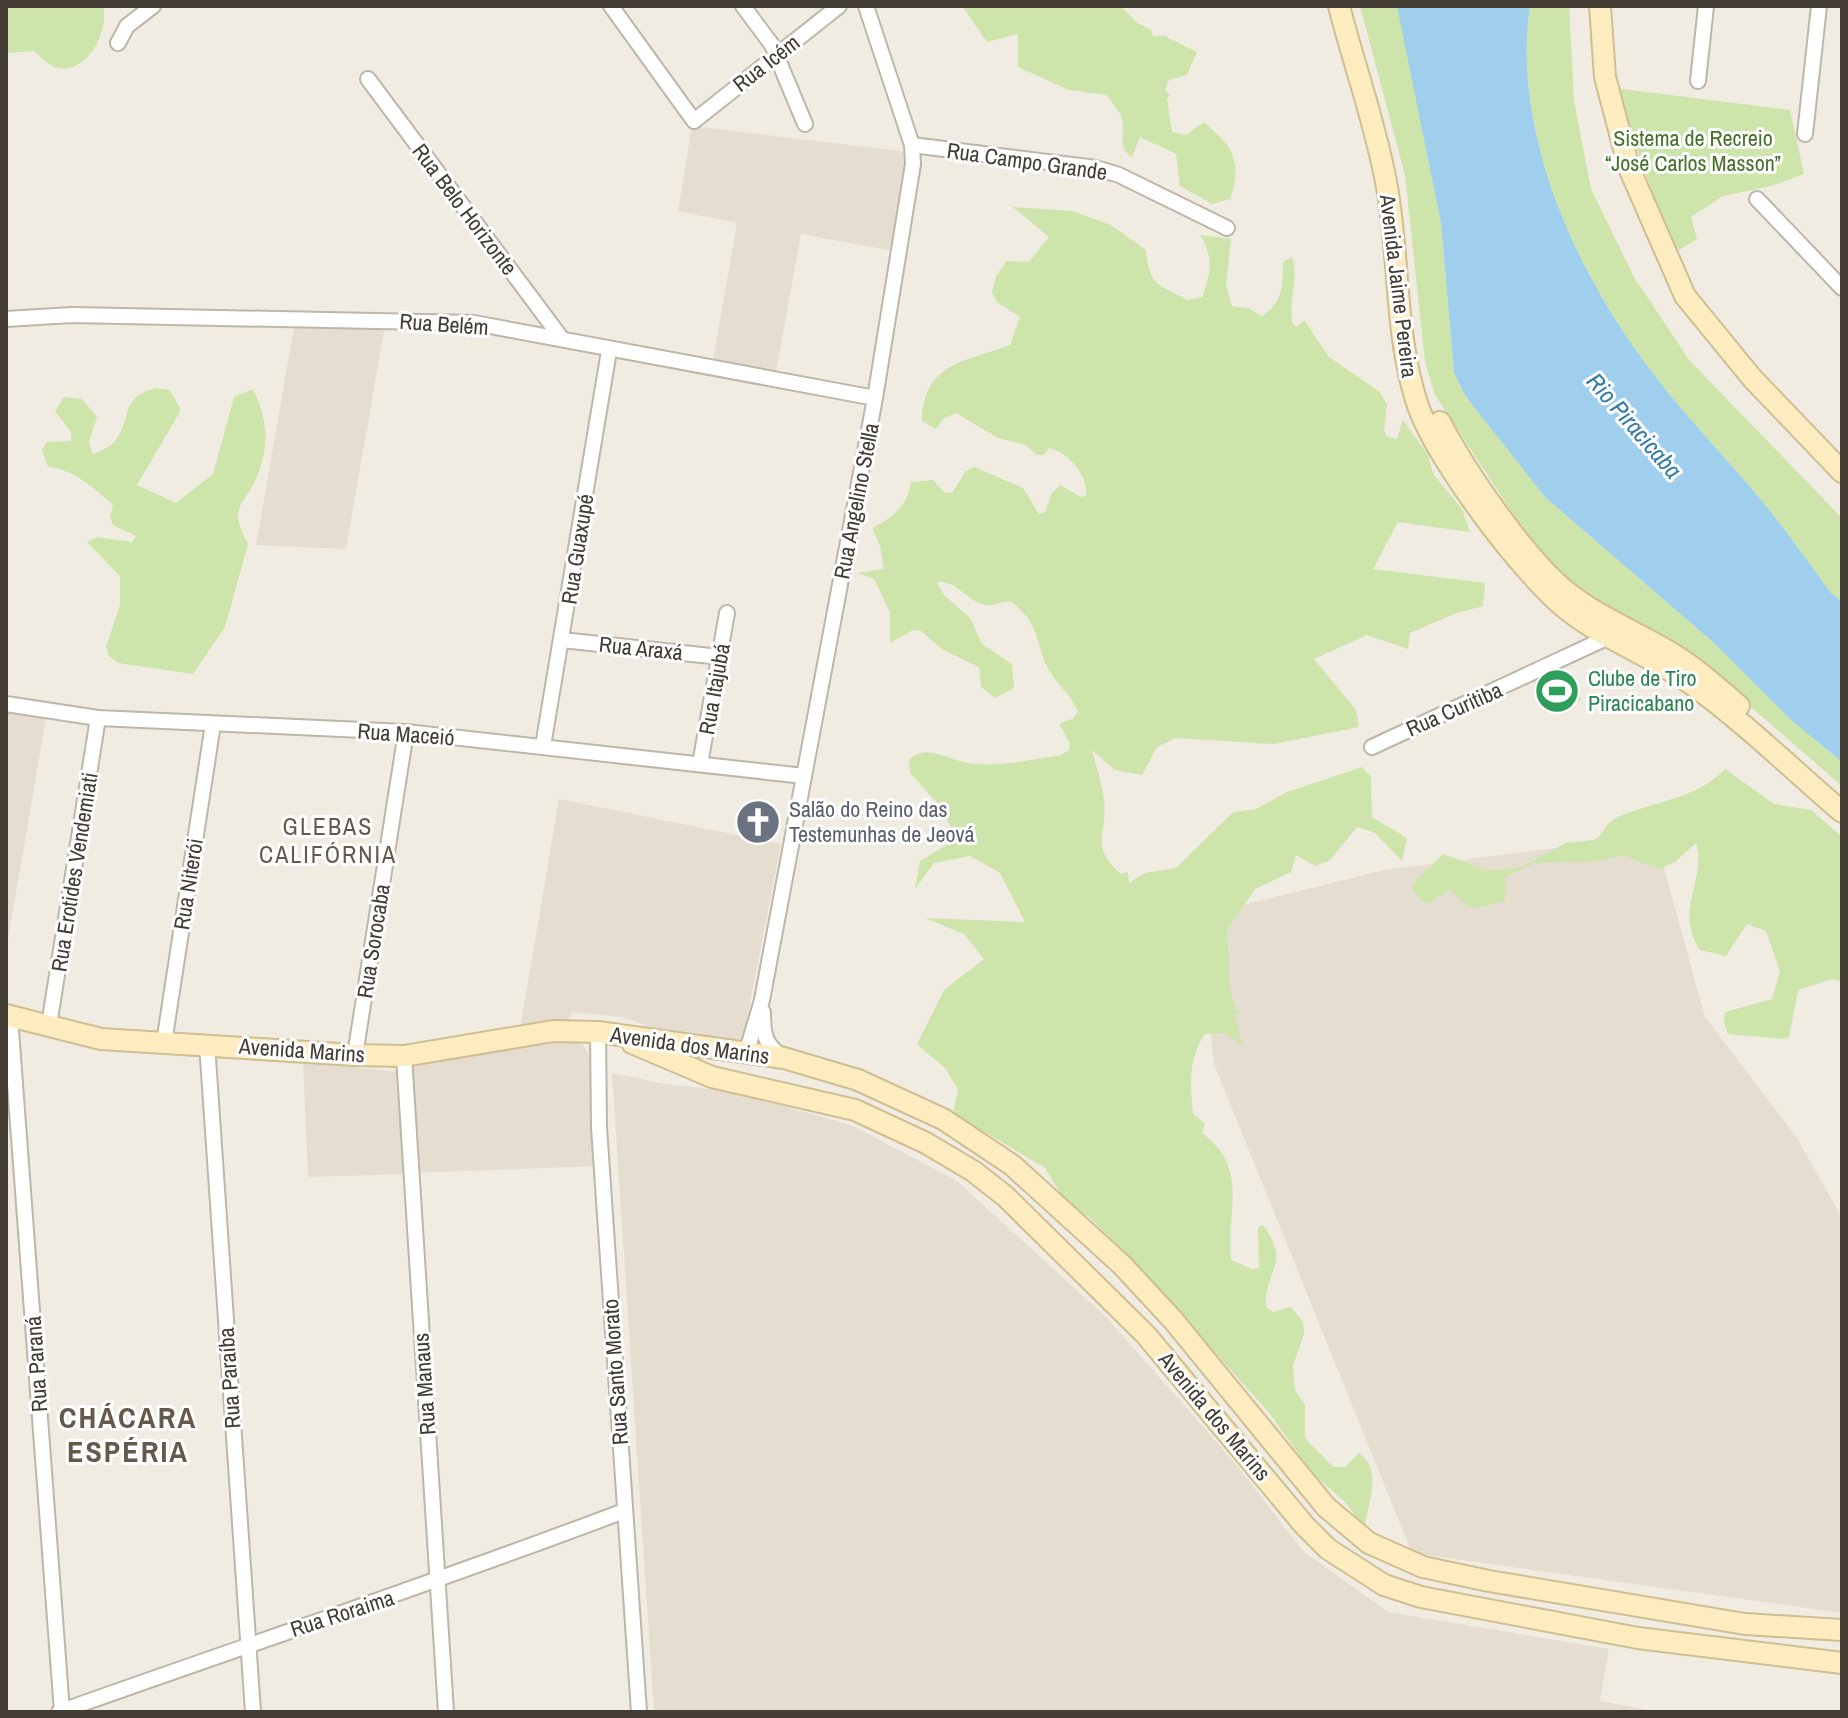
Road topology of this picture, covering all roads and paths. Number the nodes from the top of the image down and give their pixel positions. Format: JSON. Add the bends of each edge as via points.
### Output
{"nodes":[{"id":1,"x":153,"y":6,"type":"edge"},
{"id":2,"x":611,"y":6,"type":"edge"},
{"id":3,"x":743,"y":6,"type":"edge"},
{"id":4,"x":839,"y":6,"type":"edge"},
{"id":5,"x":866,"y":6,"type":"edge"},
{"id":6,"x":1339,"y":6,"type":"edge"},
{"id":7,"x":1350,"y":6,"type":"edge"},
{"id":8,"x":1600,"y":6,"type":"edge"},
{"id":9,"x":1706,"y":6,"type":"edge"},
{"id":10,"x":1819,"y":6,"type":"edge"},
{"id":11,"x":118,"y":43,"type":"dead end"},
{"id":12,"x":776,"y":56,"type":"junction"},
{"id":13,"x":368,"y":79,"type":"dead end"},
{"id":14,"x":1698,"y":81,"type":"dead end"},
{"id":15,"x":805,"y":124,"type":"dead end"},
{"id":16,"x":1805,"y":134,"type":"dead end"},
{"id":17,"x":912,"y":145,"type":"junction"},
{"id":18,"x":1757,"y":199,"type":"dead end"},
{"id":19,"x":1227,"y":228,"type":"dead end"},
{"id":20,"x":1842,"y":288,"type":"edge"},
{"id":21,"x":6,"y":319,"type":"edge"},
{"id":22,"x":562,"y":339,"type":"junction"},
{"id":23,"x":609,"y":351,"type":"junction"},
{"id":24,"x":875,"y":398,"type":"junction"},
{"id":25,"x":1842,"y":472,"type":"edge"},
{"id":26,"x":727,"y":613,"type":"dead end"},
{"id":27,"x":1615,"y":634,"type":"junction"},
{"id":28,"x":562,"y":640,"type":"junction"},
{"id":29,"x":720,"y":657,"type":"junction"},
{"id":30,"x":6,"y":704,"type":"edge"},
{"id":31,"x":98,"y":718,"type":"junction"},
{"id":32,"x":213,"y":724,"type":"junction"},
{"id":33,"x":406,"y":732,"type":"junction"},
{"id":34,"x":543,"y":746,"type":"junction"},
{"id":35,"x":1372,"y":747,"type":"dead end"},
{"id":36,"x":700,"y":764,"type":"junction"},
{"id":37,"x":804,"y":776,"type":"junction"},
{"id":38,"x":1842,"y":794,"type":"edge"},
{"id":39,"x":1842,"y":812,"type":"edge"},
{"id":40,"x":762,"y":1000,"type":"junction"},
{"id":41,"x":8,"y":1016,"type":"edge"},
{"id":42,"x":49,"y":1025,"type":"junction"},
{"id":43,"x":598,"y":1032,"type":"junction"},
{"id":44,"x":164,"y":1043,"type":"junction"},
{"id":45,"x":207,"y":1044,"type":"junction"},
{"id":46,"x":746,"y":1054,"type":"junction"},
{"id":47,"x":355,"y":1055,"type":"junction"},
{"id":48,"x":404,"y":1056,"type":"junction"},
{"id":49,"x":784,"y":1058,"type":"junction"},
{"id":50,"x":750,"y":1085,"type":"junction"},
{"id":51,"x":795,"y":1094,"type":"junction"},
{"id":52,"x":624,"y":1511,"type":"junction"},
{"id":53,"x":436,"y":1582,"type":"junction"},
{"id":54,"x":1646,"y":1608,"type":"junction"},
{"id":55,"x":1693,"y":1615,"type":"junction"},
{"id":56,"x":1842,"y":1630,"type":"edge"},
{"id":57,"x":1638,"y":1638,"type":"junction"},
{"id":58,"x":247,"y":1644,"type":"junction"},
{"id":59,"x":1687,"y":1645,"type":"junction"},
{"id":60,"x":1841,"y":1658,"type":"edge"},
{"id":61,"x":61,"y":1712,"type":"edge"},
{"id":62,"x":253,"y":1712,"type":"edge"},
{"id":63,"x":446,"y":1712,"type":"edge"},
{"id":64,"x":639,"y":1712,"type":"edge"}],
"edges":[{"from":1,"to":11,"type":"street","via":[[127,26]]},
{"from":2,"to":12,"type":"street","name":"Rua Icém","via":[[694,121]]},
{"from":3,"to":12,"type":"street"},
{"from":4,"to":12,"type":"street","name":"Rua Icém"},
{"from":5,"to":17,"type":"street","name":"Rua Angelino Stella"},
{"from":6,"to":27,"type":"street","name":"Avenida Jaime Pereira","via":[[1386,183],[1408,372],[1418,407],[1445,457],[1517,560],[1567,610]]},
{"from":7,"to":27,"type":"street","name":"Avenida Jaime Pereira","via":[[1398,180],[1419,367],[1430,401],[1458,451],[1537,563]]},
{"from":8,"to":25,"type":"street","via":[[1605,77],[1629,168],[1685,296],[1752,378]]},
{"from":9,"to":14,"type":"street"},
{"from":10,"to":16,"type":"street"},
{"from":12,"to":15,"type":"street"},
{"from":13,"to":22,"type":"street","name":"Rua Belo Horizonte"},
{"from":17,"to":19,"type":"street","name":"Rua Campo Grande","via":[[1096,168]]},
{"from":17,"to":24,"type":"street","name":"Rua Angelino Stella"},
{"from":18,"to":20,"type":"street"},
{"from":21,"to":22,"type":"street","name":"Rua Belém","via":[[340,318],[474,323]]},
{"from":22,"to":23,"type":"street","name":"Rua Belém"},
{"from":23,"to":24,"type":"street","name":"Rua Belém"},
{"from":23,"to":28,"type":"street","name":"Rua Guaxupé"},
{"from":24,"to":37,"type":"street","name":"Rua Angelino Stella"},
{"from":26,"to":29,"type":"street","name":"Rua Itajubá"},
{"from":27,"to":35,"type":"street","name":"Rua Curitiba"},
{"from":27,"to":38,"type":"street","name":"Avenida Jaime Pereira","via":[[1660,647],[1706,677]]},
{"from":27,"to":39,"type":"street","name":"Avenida Jaime Pereira","via":[[1696,688]]},
{"from":28,"to":29,"type":"street","name":"Rua Araxá"},
{"from":28,"to":34,"type":"street","name":"Rua Guaxupé"},
{"from":29,"to":36,"type":"street","name":"Rua Itajubá"},
{"from":30,"to":31,"type":"street","name":"Rua Maceió"},
{"from":31,"to":32,"type":"street","name":"Rua Maceió"},
{"from":31,"to":42,"type":"street","name":"Rua Erotides Vendemiati"},
{"from":32,"to":33,"type":"street","name":"Rua Maceió"},
{"from":32,"to":44,"type":"street","name":"Rua Niterói"},
{"from":33,"to":34,"type":"street","name":"Rua Maceió"},
{"from":33,"to":47,"type":"street","name":"Rua Sorocaba"},
{"from":34,"to":36,"type":"street","name":"Rua Maceió"},
{"from":36,"to":37,"type":"street","name":"Rua Maceió"},
{"from":37,"to":40,"type":"street","name":"Rua Angelino Stella"},
{"from":40,"to":46,"type":"street"},
{"from":40,"to":49,"type":"street","via":[[763,1036]]},
{"from":41,"to":42,"type":"street","name":"Avenida Marins"},
{"from":41,"to":61,"type":"street","name":"Rua Paraná"},
{"from":42,"to":44,"type":"street","name":"Avenida Marins","via":[[101,1039]]},
{"from":43,"to":46,"type":"street","name":"Avenida dos Marins"},
{"from":43,"to":48,"type":"street","name":"Avenida Marins","via":[[553,1031]]},
{"from":43,"to":50,"type":"street","name":"Avenida dos Marins","via":[[712,1077]]},
{"from":43,"to":52,"type":"street","name":"Rua Santo Morato","via":[[599,1127]]},
{"from":44,"to":45,"type":"street","name":"Avenida Marins"},
{"from":45,"to":47,"type":"street","name":"Avenida Marins"},
{"from":45,"to":58,"type":"street","name":"Rua Paraíba"},
{"from":46,"to":49,"type":"street","name":"Avenida dos Marins"},
{"from":46,"to":50,"type":"street"},
{"from":47,"to":48,"type":"street","name":"Avenida Marins"},
{"from":48,"to":53,"type":"street","name":"Rua Manaus"},
{"from":49,"to":51,"type":"street","via":[[805,1073]]},
{"from":49,"to":54,"type":"street","name":"Avenida dos Marins","via":[[900,1097],[1012,1165],[1122,1265],[1326,1507],[1369,1543],[1423,1567]]},
{"from":50,"to":51,"type":"street","name":"Avenida dos Marins"},
{"from":51,"to":57,"type":"street","name":"Avenida dos Marins","via":[[855,1110],[897,1129],[973,1171],[1005,1196],[1146,1335],[1328,1549],[1384,1585],[1421,1597]]},
{"from":52,"to":53,"type":"street","name":"Rua Roraima"},
{"from":52,"to":64,"type":"street","name":"Rua Santo Morato"},
{"from":53,"to":58,"type":"street","name":"Rua Roraima"},
{"from":53,"to":63,"type":"street","name":"Rua Manaus"},
{"from":54,"to":55,"type":"street","name":"Avenida dos Marins"},
{"from":54,"to":57,"type":"street"},
{"from":55,"to":56,"type":"street","name":"Avenida dos Marins"},
{"from":55,"to":59,"type":"street"},
{"from":57,"to":59,"type":"street","name":"Avenida dos Marins"},
{"from":58,"to":61,"type":"street","name":"Rua Roraima"},
{"from":58,"to":62,"type":"street","name":"Rua Paraíba"},
{"from":59,"to":60,"type":"street","name":"Avenida dos Marins"}]}
